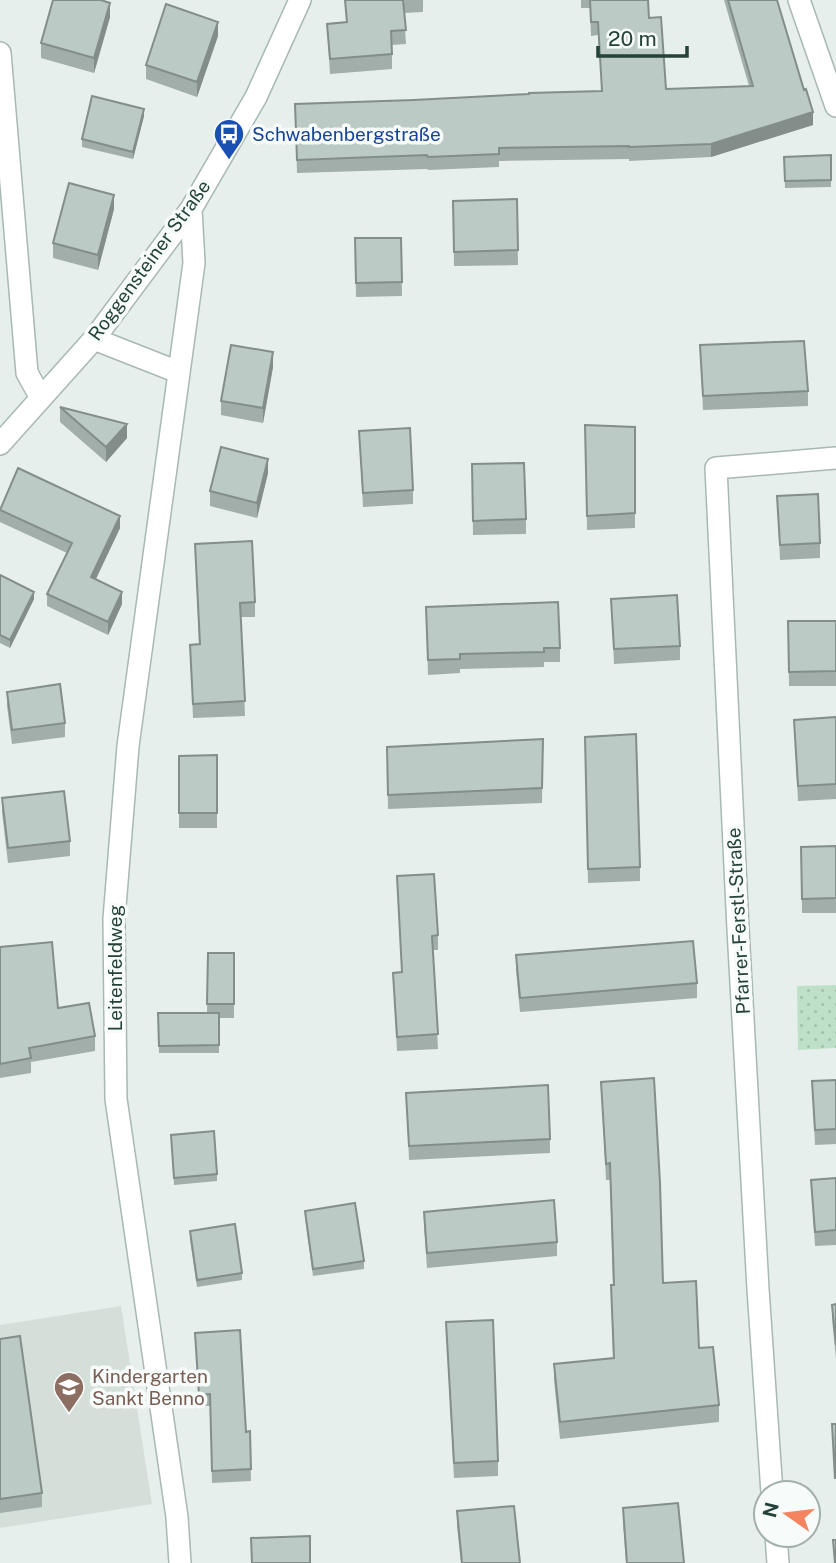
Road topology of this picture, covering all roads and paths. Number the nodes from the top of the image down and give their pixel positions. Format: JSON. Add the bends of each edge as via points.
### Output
{"nodes":[{"id":1,"x":300,"y":0,"type":"edge"},
{"id":2,"x":799,"y":0,"type":"edge"},
{"id":3,"x":0,"y":53,"type":"edge"},
{"id":4,"x":836,"y":106,"type":"edge"},
{"id":5,"x":191,"y":209,"type":"junction"},
{"id":6,"x":94,"y":339,"type":"junction"},
{"id":7,"x":178,"y":372,"type":"junction"},
{"id":8,"x":41,"y":398,"type":"junction"},
{"id":9,"x":0,"y":444,"type":"edge"},
{"id":10,"x":836,"y":458,"type":"edge"},
{"id":11,"x":771,"y":1479,"type":"edge"},
{"id":12,"x":180,"y":1563,"type":"edge"}],
"edges":[{"from":1,"to":5,"type":"street","name":"Roggensteiner Straße","via":[[256,97]]},
{"from":2,"to":4,"type":"street"},
{"from":3,"to":8,"type":"street","via":[[27,373]]},
{"from":5,"to":6,"type":"street","name":"Roggensteiner Straße"},
{"from":5,"to":7,"type":"street","name":"Leitenfeldweg","via":[[194,263]]},
{"from":6,"to":7,"type":"street"},
{"from":6,"to":8,"type":"street","name":"Roggensteiner Straße"},
{"from":7,"to":12,"type":"street","name":"Leitenfeldweg","via":[[128,746],[114,944],[116,1100]]},
{"from":8,"to":9,"type":"street","name":"Roggensteiner Straße"},
{"from":10,"to":11,"type":"street","name":"Pfarrer-Ferstl-Straße","via":[[716,468]]}]}
